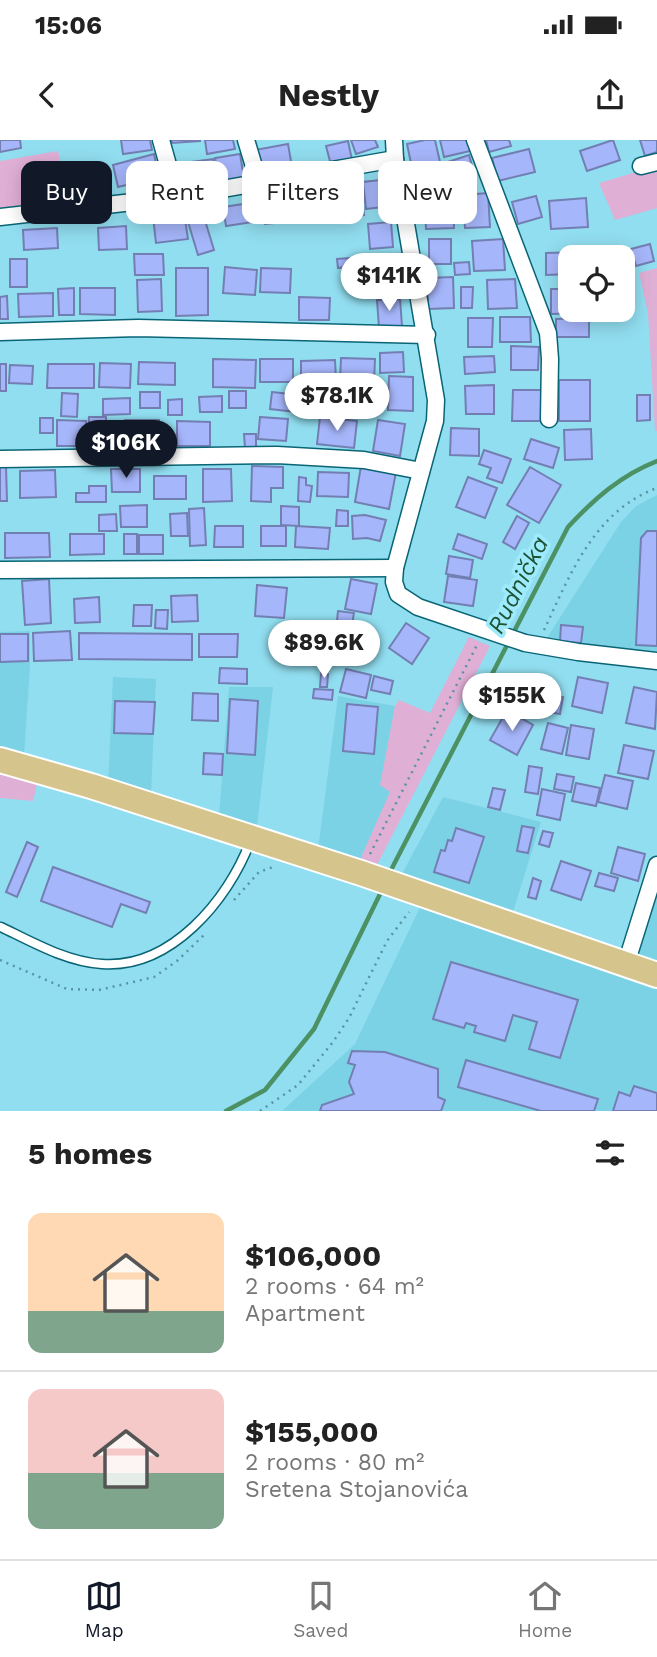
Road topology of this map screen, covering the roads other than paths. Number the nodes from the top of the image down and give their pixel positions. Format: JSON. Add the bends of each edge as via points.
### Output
{"nodes":[{"id":1,"x":161,"y":140,"type":"edge"},
{"id":2,"x":246,"y":140,"type":"edge"},
{"id":3,"x":394,"y":140,"type":"edge"},
{"id":4,"x":475,"y":140,"type":"edge"},
{"id":5,"x":395,"y":159,"type":"junction"},
{"id":6,"x":167,"y":161,"type":"edge"},
{"id":7,"x":252,"y":161,"type":"edge"},
{"id":8,"x":364,"y":164,"type":"edge"},
{"id":9,"x":126,"y":203,"type":"edge"},
{"id":10,"x":0,"y":217,"type":"edge"},
{"id":11,"x":0,"y":331,"type":"edge"},
{"id":12,"x":427,"y":335,"type":"junction"},
{"id":13,"x":549,"y":419,"type":"dead end"},
{"id":14,"x":0,"y":459,"type":"edge"},
{"id":15,"x":421,"y":471,"type":"junction"},
{"id":16,"x":395,"y":568,"type":"junction"},
{"id":17,"x":0,"y":570,"type":"edge"},
{"id":18,"x":657,"y":661,"type":"edge"},
{"id":19,"x":0,"y":760,"type":"edge"},
{"id":20,"x":251,"y":839,"type":"junction"},
{"id":21,"x":657,"y":865,"type":"edge"},
{"id":22,"x":1,"y":927,"type":"edge"},
{"id":23,"x":626,"y":964,"type":"junction"},
{"id":24,"x":657,"y":975,"type":"edge"}],
"edges":[{"from":1,"to":6,"type":"street"},
{"from":2,"to":7,"type":"street"},
{"from":3,"to":5,"type":"street"},
{"from":4,"to":13,"type":"street","via":[[548,333]]},
{"from":5,"to":8,"type":"street"},
{"from":5,"to":12,"type":"street"},
{"from":9,"to":10,"type":"street"},
{"from":11,"to":12,"type":"street","via":[[138,328]]},
{"from":12,"to":15,"type":"street","via":[[436,400]]},
{"from":14,"to":15,"type":"street","via":[[277,455],[364,460]]},
{"from":15,"to":16,"type":"street"},
{"from":16,"to":17,"type":"street"},
{"from":16,"to":18,"type":"street","via":[[395,588],[406,602],[531,644]]},
{"from":19,"to":20,"type":"main road"},
{"from":20,"to":22,"type":"lane","via":[[242,863],[212,906],[176,941],[141,958],[102,964],[85,961]]},
{"from":20,"to":23,"type":"main road"},
{"from":21,"to":23,"type":"street"},
{"from":23,"to":24,"type":"main road"}]}
